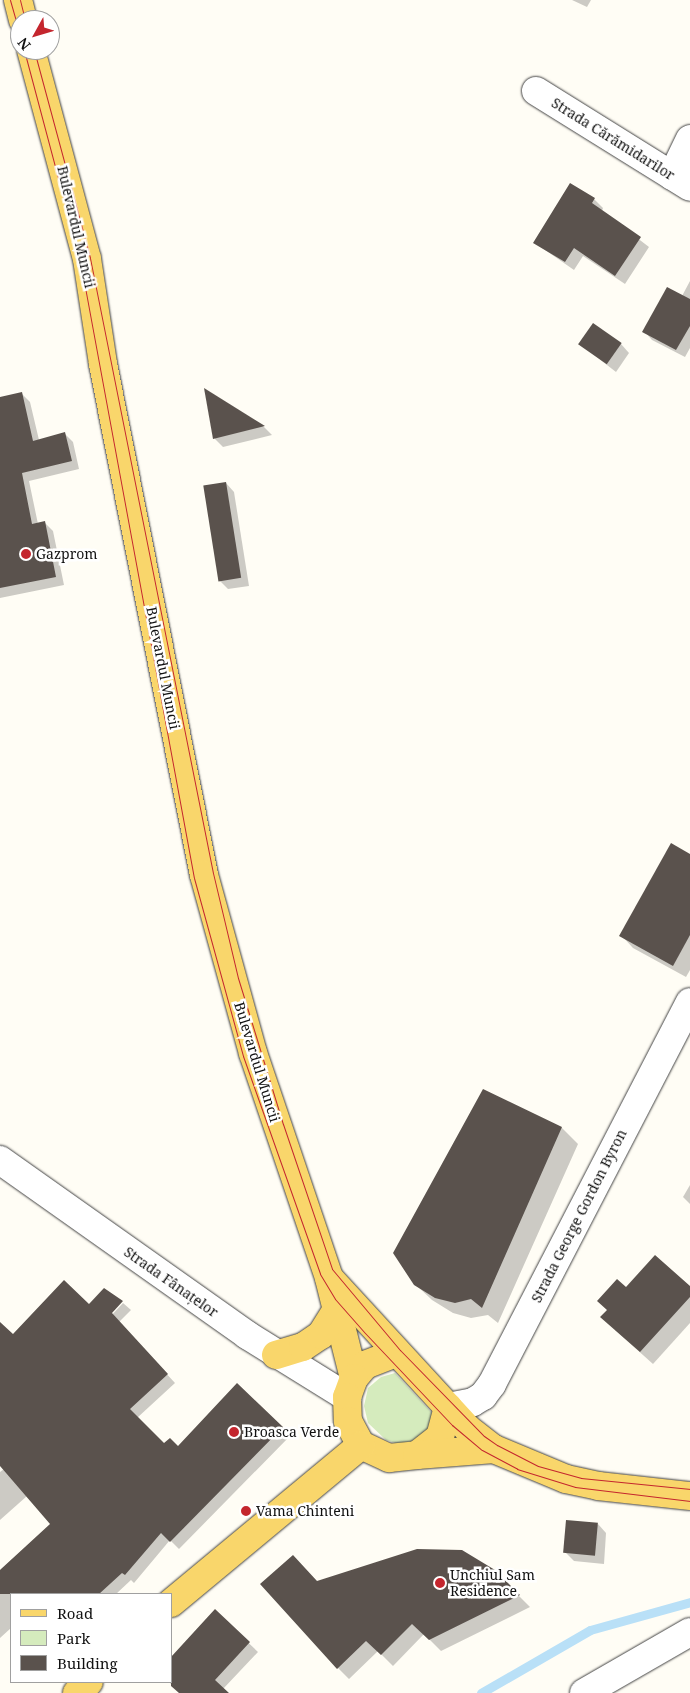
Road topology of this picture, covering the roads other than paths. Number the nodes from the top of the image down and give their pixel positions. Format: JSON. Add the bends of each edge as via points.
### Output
{"nodes":[{"id":1,"x":34,"y":60,"type":"edge"},
{"id":2,"x":536,"y":91,"type":"dead end"},
{"id":3,"x":690,"y":139,"type":"edge"},
{"id":4,"x":681,"y":182,"type":"edge"},
{"id":5,"x":690,"y":1002,"type":"edge"},
{"id":6,"x":0,"y":1160,"type":"edge"},
{"id":7,"x":329,"y":1278,"type":"junction"},
{"id":8,"x":336,"y":1311,"type":"junction"},
{"id":9,"x":396,"y":1353,"type":"junction"},
{"id":10,"x":276,"y":1355,"type":"junction"},
{"id":11,"x":351,"y":1387,"type":"junction"},
{"id":12,"x":448,"y":1407,"type":"junction"},
{"id":13,"x":362,"y":1445,"type":"junction"},
{"id":14,"x":494,"y":1449,"type":"junction"},
{"id":15,"x":417,"y":1455,"type":"junction"},
{"id":16,"x":682,"y":1495,"type":"edge"},
{"id":17,"x":172,"y":1602,"type":"edge"},
{"id":18,"x":690,"y":1632,"type":"edge"},
{"id":19,"x":88,"y":1683,"type":"edge"},
{"id":20,"x":77,"y":1693,"type":"edge"},
{"id":21,"x":584,"y":1693,"type":"edge"}],
"edges":[{"from":1,"to":7,"type":"main road","name":"Bulevardul Muncii","via":[[87,259],[103,364],[204,875],[253,1053]]},
{"from":2,"to":4,"type":"street","name":"Strada Cărămidarilor"},
{"from":3,"to":4,"type":"street"},
{"from":5,"to":12,"type":"street","name":"Strada George Gordon Byron","via":[[492,1384],[483,1396],[472,1402]]},
{"from":6,"to":10,"type":"street","name":"Strada Fânațelor"},
{"from":7,"to":8,"type":"main road","name":"Bulevardul Muncii"},
{"from":7,"to":9,"type":"main road","name":"Bulevardul Muncii"},
{"from":8,"to":10,"type":"main road","via":[[321,1335],[303,1347]]},
{"from":8,"to":11,"type":"main road","name":"Bulevardul Muncii"},
{"from":9,"to":11,"type":"main road","via":[[373,1360]]},
{"from":9,"to":12,"type":"main road"},
{"from":10,"to":11,"type":"street","name":"Strada Fânațelor"},
{"from":11,"to":13,"type":"main road","via":[[348,1421]]},
{"from":12,"to":14,"type":"main road","via":[[480,1440]]},
{"from":12,"to":15,"type":"main road","via":[[440,1437]]},
{"from":13,"to":15,"type":"main road","via":[[389,1458]]},
{"from":13,"to":17,"type":"main road"},
{"from":14,"to":15,"type":"main road"},
{"from":14,"to":16,"type":"main road","via":[[566,1479],[598,1486]]},
{"from":18,"to":21,"type":"street"},
{"from":19,"to":20,"type":"main road"}]}
